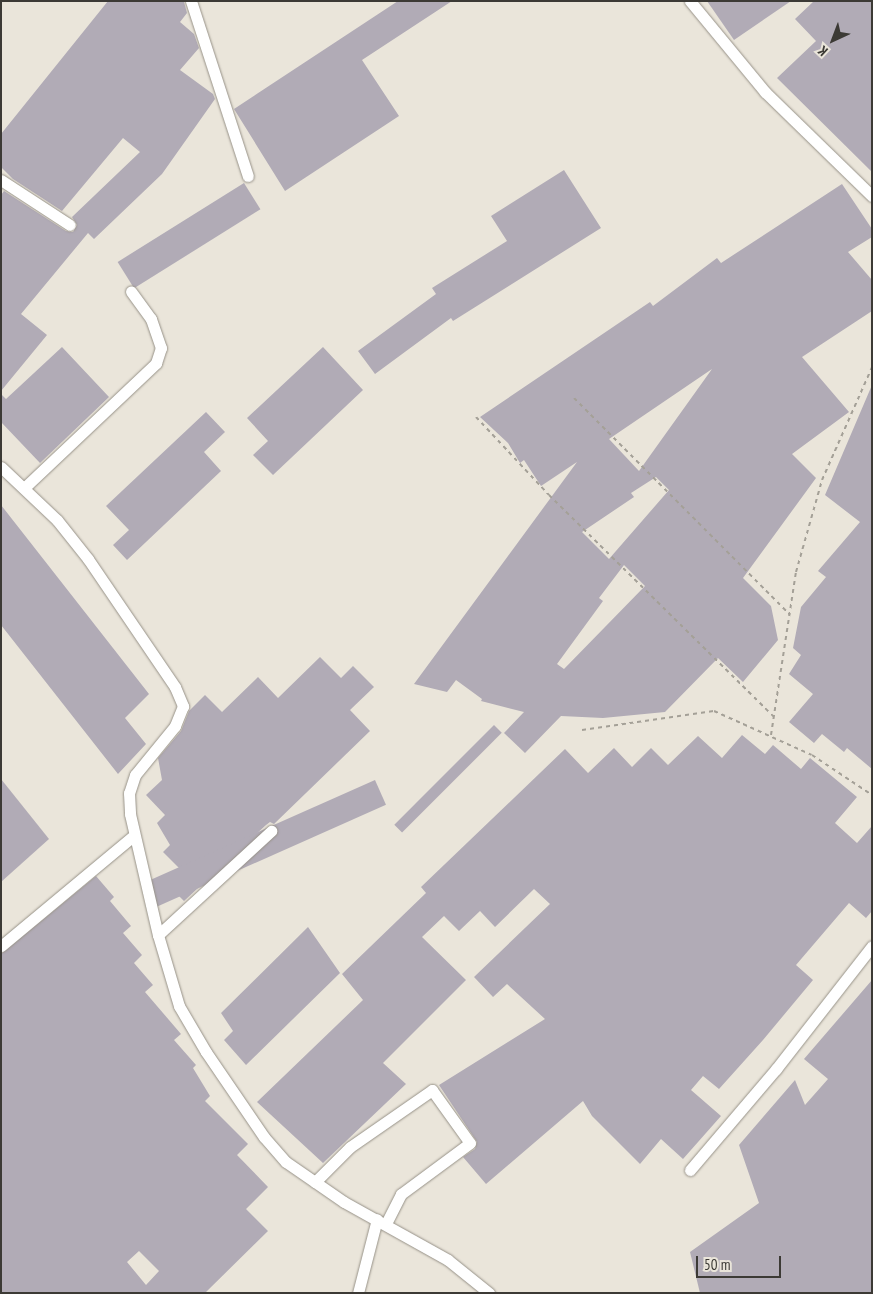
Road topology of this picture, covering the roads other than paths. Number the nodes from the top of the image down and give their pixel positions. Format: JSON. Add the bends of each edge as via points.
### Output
{"nodes":[{"id":1,"x":191,"y":1,"type":"edge"},
{"id":2,"x":690,"y":1,"type":"edge"},
{"id":3,"x":248,"y":176,"type":"dead end"},
{"id":4,"x":1,"y":180,"type":"edge"},
{"id":5,"x":872,"y":196,"type":"edge"},
{"id":6,"x":70,"y":225,"type":"dead end"},
{"id":7,"x":131,"y":291,"type":"dead end"},
{"id":8,"x":1,"y":467,"type":"edge"},
{"id":9,"x":24,"y":488,"type":"junction"},
{"id":10,"x":270,"y":831,"type":"dead end"},
{"id":11,"x":133,"y":836,"type":"junction"},
{"id":12,"x":158,"y":935,"type":"junction"},
{"id":13,"x":1,"y":946,"type":"edge"},
{"id":14,"x":872,"y":946,"type":"edge"},
{"id":15,"x":690,"y":1170,"type":"dead end"},
{"id":16,"x":315,"y":1182,"type":"junction"},
{"id":17,"x":382,"y":1221,"type":"junction"},
{"id":18,"x":358,"y":1293,"type":"edge"},
{"id":19,"x":489,"y":1293,"type":"edge"}],
"edges":[{"from":1,"to":3,"type":"street"},
{"from":2,"to":5,"type":"street","via":[[764,92]]},
{"from":4,"to":6,"type":"street"},
{"from":7,"to":9,"type":"street","via":[[154,329],[161,348],[156,363]]},
{"from":8,"to":9,"type":"street"},
{"from":9,"to":11,"type":"street","via":[[58,520],[88,560],[175,687],[183,706],[175,726],[135,774],[129,793]]},
{"from":10,"to":12,"type":"street"},
{"from":11,"to":12,"type":"street"},
{"from":11,"to":13,"type":"street"},
{"from":12,"to":16,"type":"street","via":[[179,1006],[206,1052],[264,1137],[286,1162]]},
{"from":14,"to":15,"type":"street","via":[[776,1069]]},
{"from":16,"to":17,"type":"street","via":[[344,1202]]},
{"from":16,"to":17,"type":"street","via":[[350,1147],[432,1090],[470,1143],[400,1194]]},
{"from":17,"to":18,"type":"street"},
{"from":17,"to":19,"type":"street","via":[[448,1260]]}]}
